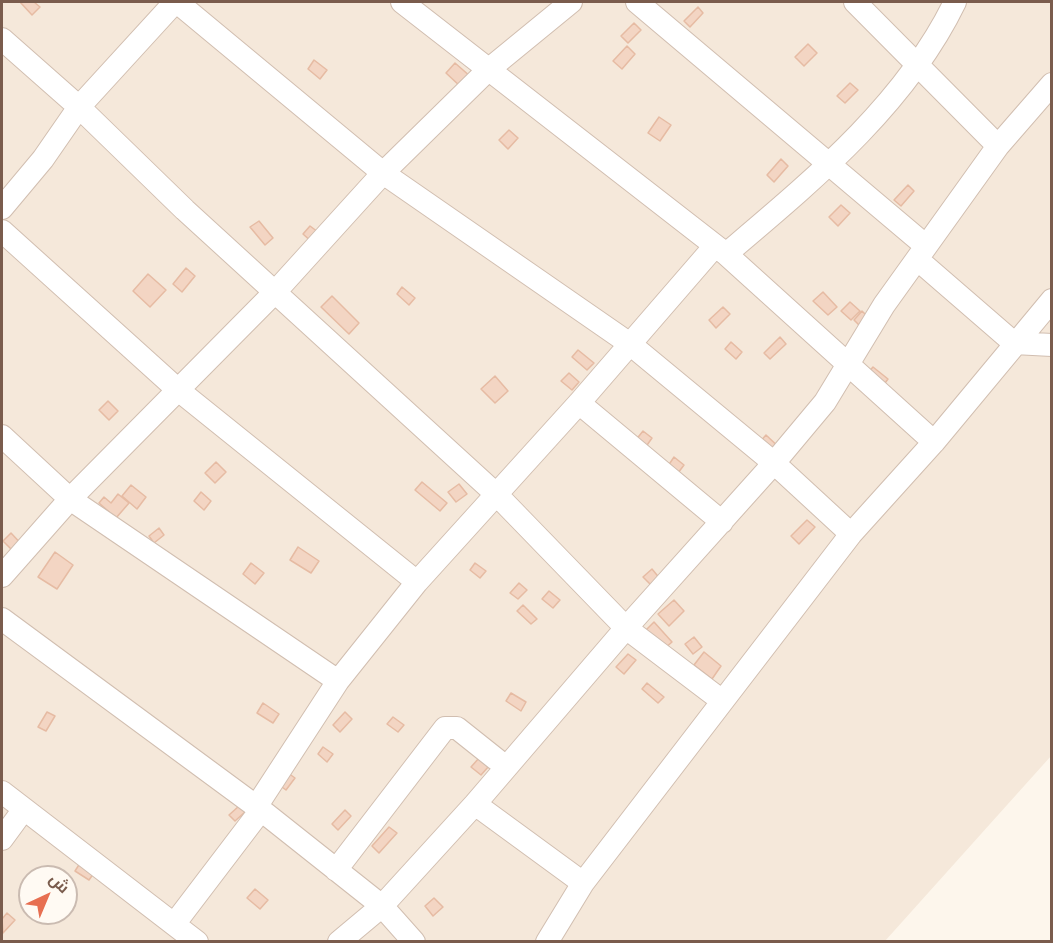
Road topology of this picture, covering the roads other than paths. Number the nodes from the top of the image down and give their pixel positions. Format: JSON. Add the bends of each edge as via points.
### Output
{"nodes":[{"id":1,"x":176,"y":2,"type":"edge"},
{"id":2,"x":402,"y":2,"type":"edge"},
{"id":3,"x":571,"y":2,"type":"edge"},
{"id":4,"x":637,"y":2,"type":"edge"},
{"id":5,"x":855,"y":2,"type":"edge"},
{"id":6,"x":955,"y":2,"type":"edge"},
{"id":7,"x":2,"y":39,"type":"edge"},
{"id":8,"x":918,"y":65,"type":"junction"},
{"id":9,"x":488,"y":70,"type":"junction"},
{"id":10,"x":1052,"y":84,"type":"edge"},
{"id":11,"x":79,"y":107,"type":"junction"},
{"id":12,"x":998,"y":146,"type":"junction"},
{"id":13,"x":830,"y":165,"type":"junction"},
{"id":14,"x":383,"y":173,"type":"junction"},
{"id":15,"x":2,"y":208,"type":"edge"},
{"id":16,"x":2,"y":231,"type":"edge"},
{"id":17,"x":720,"y":251,"type":"junction"},
{"id":18,"x":922,"y":253,"type":"junction"},
{"id":19,"x":276,"y":291,"type":"junction"},
{"id":20,"x":1052,"y":300,"type":"edge"},
{"id":21,"x":1014,"y":343,"type":"junction"},
{"id":22,"x":630,"y":344,"type":"junction"},
{"id":23,"x":1052,"y":345,"type":"edge"},
{"id":24,"x":847,"y":363,"type":"junction"},
{"id":25,"x":177,"y":389,"type":"junction"},
{"id":26,"x":579,"y":403,"type":"junction"},
{"id":27,"x":2,"y":436,"type":"edge"},
{"id":28,"x":934,"y":442,"type":"junction"},
{"id":29,"x":774,"y":463,"type":"junction"},
{"id":30,"x":496,"y":495,"type":"junction"},
{"id":31,"x":70,"y":499,"type":"junction"},
{"id":32,"x":722,"y":522,"type":"junction"},
{"id":33,"x":851,"y":534,"type":"junction"},
{"id":34,"x":2,"y":576,"type":"edge"},
{"id":35,"x":417,"y":582,"type":"junction"},
{"id":36,"x":2,"y":619,"type":"edge"},
{"id":37,"x":626,"y":628,"type":"junction"},
{"id":38,"x":338,"y":681,"type":"junction"},
{"id":39,"x":722,"y":700,"type":"junction"},
{"id":40,"x":506,"y":767,"type":"junction"},
{"id":41,"x":2,"y":792,"type":"edge"},
{"id":42,"x":475,"y":804,"type":"junction"},
{"id":43,"x":24,"y":809,"type":"junction"},
{"id":44,"x":258,"y":809,"type":"junction"},
{"id":45,"x":2,"y":839,"type":"edge"},
{"id":46,"x":336,"y":870,"type":"junction"},
{"id":47,"x":583,"y":883,"type":"junction"},
{"id":48,"x":382,"y":906,"type":"junction"},
{"id":49,"x":175,"y":923,"type":"junction"},
{"id":50,"x":197,"y":942,"type":"edge"},
{"id":51,"x":339,"y":942,"type":"edge"},
{"id":52,"x":414,"y":942,"type":"edge"},
{"id":53,"x":547,"y":942,"type":"edge"}],
"edges":[{"from":1,"to":11,"type":"street"},
{"from":1,"to":14,"type":"street"},
{"from":2,"to":9,"type":"street"},
{"from":3,"to":9,"type":"street"},
{"from":4,"to":13,"type":"street"},
{"from":5,"to":8,"type":"street"},
{"from":6,"to":8,"type":"street"},
{"from":7,"to":11,"type":"street"},
{"from":8,"to":12,"type":"street"},
{"from":8,"to":13,"type":"street"},
{"from":9,"to":14,"type":"street"},
{"from":9,"to":17,"type":"street"},
{"from":10,"to":12,"type":"street"},
{"from":11,"to":15,"type":"street"},
{"from":11,"to":19,"type":"street"},
{"from":12,"to":18,"type":"street"},
{"from":13,"to":17,"type":"street"},
{"from":13,"to":18,"type":"street"},
{"from":14,"to":19,"type":"street"},
{"from":14,"to":22,"type":"street"},
{"from":16,"to":25,"type":"street"},
{"from":17,"to":22,"type":"street"},
{"from":17,"to":24,"type":"street"},
{"from":18,"to":21,"type":"street"},
{"from":18,"to":24,"type":"street"},
{"from":19,"to":25,"type":"street"},
{"from":19,"to":30,"type":"street"},
{"from":20,"to":21,"type":"street"},
{"from":21,"to":23,"type":"street"},
{"from":21,"to":28,"type":"street"},
{"from":22,"to":26,"type":"street"},
{"from":22,"to":29,"type":"street"},
{"from":24,"to":28,"type":"street"},
{"from":24,"to":29,"type":"street","via":[[825,402]]},
{"from":25,"to":31,"type":"street"},
{"from":25,"to":35,"type":"street"},
{"from":26,"to":30,"type":"street"},
{"from":26,"to":32,"type":"street"},
{"from":27,"to":31,"type":"street"},
{"from":28,"to":33,"type":"street"},
{"from":29,"to":32,"type":"street"},
{"from":29,"to":33,"type":"street"},
{"from":30,"to":35,"type":"street"},
{"from":30,"to":37,"type":"street"},
{"from":31,"to":34,"type":"street"},
{"from":31,"to":38,"type":"street"},
{"from":32,"to":37,"type":"street"},
{"from":33,"to":39,"type":"street"},
{"from":35,"to":38,"type":"street"},
{"from":36,"to":44,"type":"street"},
{"from":37,"to":39,"type":"street"},
{"from":37,"to":40,"type":"street"},
{"from":38,"to":44,"type":"street"},
{"from":39,"to":47,"type":"street"},
{"from":40,"to":42,"type":"street"},
{"from":40,"to":46,"type":"street","via":[[457,728],[445,728]]},
{"from":41,"to":43,"type":"street"},
{"from":42,"to":47,"type":"street"},
{"from":42,"to":48,"type":"street"},
{"from":43,"to":45,"type":"street"},
{"from":43,"to":49,"type":"street"},
{"from":44,"to":46,"type":"street"},
{"from":44,"to":49,"type":"street"},
{"from":46,"to":48,"type":"street"},
{"from":47,"to":53,"type":"street"},
{"from":48,"to":51,"type":"street"},
{"from":48,"to":52,"type":"street"},
{"from":49,"to":50,"type":"street"}]}
